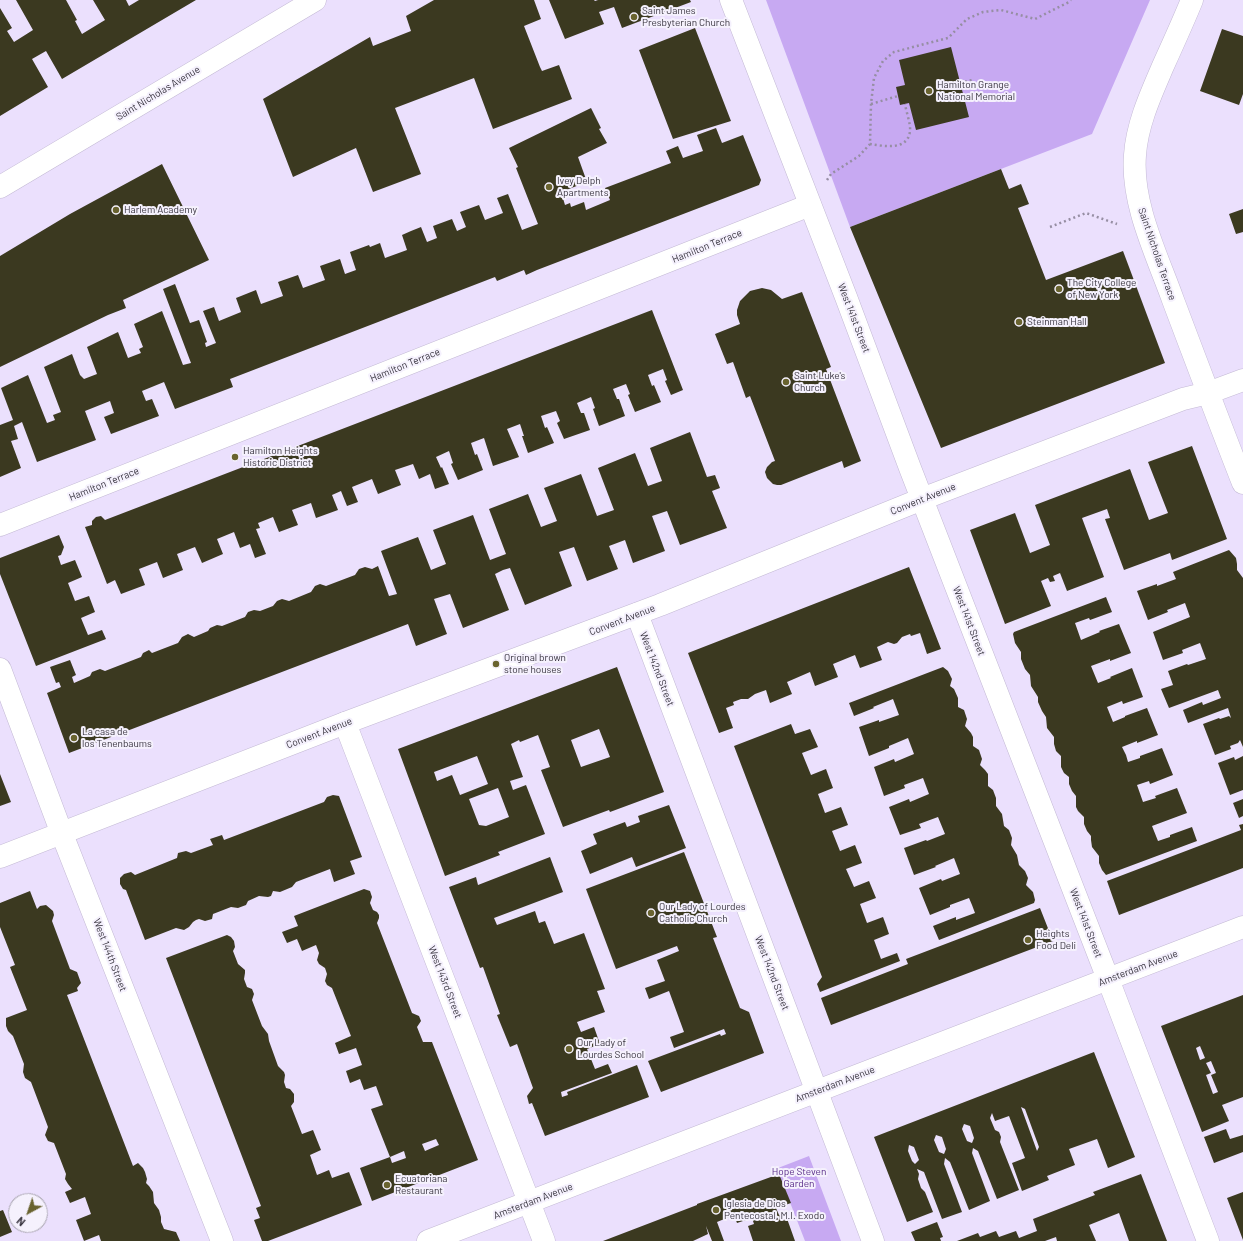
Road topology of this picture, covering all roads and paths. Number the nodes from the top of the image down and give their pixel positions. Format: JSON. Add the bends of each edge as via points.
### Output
{"nodes":[{"id":1,"x":315,"y":0,"type":"edge"},
{"id":2,"x":731,"y":0,"type":"edge"},
{"id":3,"x":1071,"y":0,"type":"edge"},
{"id":4,"x":1192,"y":0,"type":"edge"},
{"id":5,"x":972,"y":80,"type":"dead end"},
{"id":6,"x":960,"y":84,"type":"dead end"},
{"id":7,"x":898,"y":96,"type":"dead end"},
{"id":8,"x":871,"y":104,"type":"junction"},
{"id":9,"x":904,"y":104,"type":"dead end"},
{"id":10,"x":870,"y":144,"type":"junction"},
{"id":11,"x":0,"y":187,"type":"edge"},
{"id":12,"x":810,"y":205,"type":"junction"},
{"id":13,"x":1117,"y":224,"type":"dead end"},
{"id":14,"x":1050,"y":227,"type":"dead end"},
{"id":15,"x":1243,"y":380,"type":"edge"},
{"id":16,"x":1208,"y":393,"type":"junction"},
{"id":17,"x":1243,"y":483,"type":"edge"},
{"id":18,"x":922,"y":499,"type":"junction"},
{"id":19,"x":0,"y":525,"type":"edge"},
{"id":20,"x":637,"y":614,"type":"junction"},
{"id":21,"x":0,"y":669,"type":"edge"},
{"id":22,"x":345,"y":723,"type":"junction"},
{"id":23,"x":62,"y":834,"type":"junction"},
{"id":24,"x":0,"y":857,"type":"edge"},
{"id":25,"x":1243,"y":927,"type":"edge"},
{"id":26,"x":1108,"y":979,"type":"junction"},
{"id":27,"x":816,"y":1091,"type":"junction"},
{"id":28,"x":530,"y":1202,"type":"junction"},
{"id":29,"x":222,"y":1241,"type":"edge"},
{"id":30,"x":428,"y":1241,"type":"edge"},
{"id":31,"x":544,"y":1241,"type":"edge"},
{"id":32,"x":874,"y":1241,"type":"edge"},
{"id":33,"x":1208,"y":1241,"type":"edge"}],
"edges":[{"from":1,"to":11,"type":"street","name":"Saint Nicholas Avenue"},
{"from":2,"to":12,"type":"street","name":"West 141st Street"},
{"from":3,"to":8,"type":"path","via":[[1036,19],[1001,10],[983,12],[967,19],[948,38],[894,52],[883,61],[874,78]]},
{"from":4,"to":16,"type":"street","name":"Saint Nicholas Terrace","via":[[1145,110],[1136,144],[1135,165],[1137,191],[1144,222]]},
{"from":5,"to":6,"type":"path"},
{"from":7,"to":8,"type":"path"},
{"from":8,"to":10,"type":"path"},
{"from":9,"to":10,"type":"path","via":[[911,131],[907,140],[889,147]]},
{"from":10,"to":12,"type":"path","via":[[859,156],[831,174]]},
{"from":12,"to":18,"type":"street","name":"West 141st Street"},
{"from":12,"to":19,"type":"street","name":"Hamilton Terrace"},
{"from":13,"to":14,"type":"path","via":[[1086,213]]},
{"from":15,"to":16,"type":"street","name":"Convent Avenue"},
{"from":16,"to":17,"type":"street","name":"Saint Nicholas Terrace"},
{"from":16,"to":18,"type":"street","name":"Convent Avenue","via":[[1182,399]]},
{"from":18,"to":20,"type":"street","name":"Convent Avenue"},
{"from":18,"to":26,"type":"street","name":"West 141st Street"},
{"from":20,"to":22,"type":"street","name":"Convent Avenue"},
{"from":20,"to":27,"type":"street","name":"West 142nd Street"},
{"from":21,"to":23,"type":"street","name":"West 144th Street"},
{"from":22,"to":23,"type":"street","name":"Convent Avenue"},
{"from":22,"to":28,"type":"street","name":"West 143rd Street"},
{"from":23,"to":24,"type":"street","name":"Convent Avenue"},
{"from":23,"to":29,"type":"street","name":"West 144th Street"},
{"from":25,"to":26,"type":"street","name":"Amsterdam Avenue"},
{"from":26,"to":27,"type":"street","name":"Amsterdam Avenue"},
{"from":26,"to":33,"type":"street","name":"West 141st Street"},
{"from":27,"to":28,"type":"street","name":"Amsterdam Avenue"},
{"from":27,"to":32,"type":"street","name":"West 142nd Street"},
{"from":28,"to":30,"type":"street","name":"Amsterdam Avenue"},
{"from":28,"to":31,"type":"street","name":"West 143rd Street"}]}
